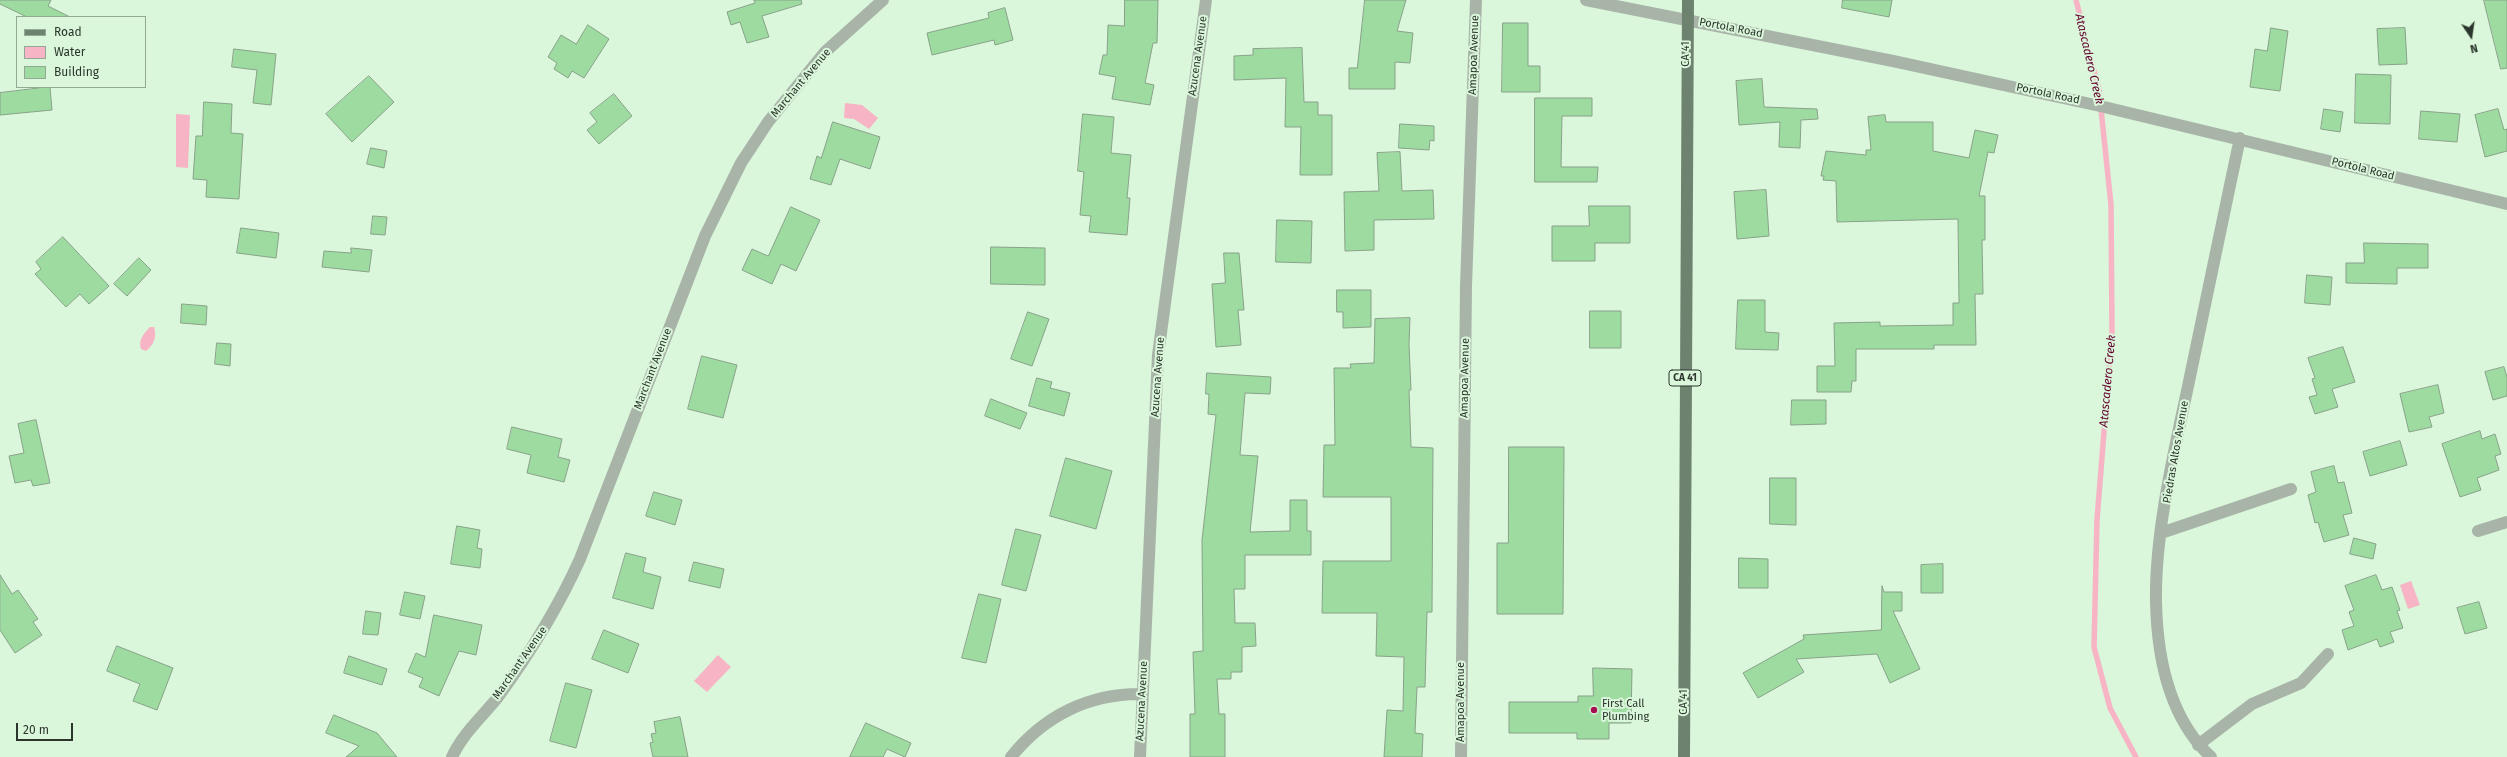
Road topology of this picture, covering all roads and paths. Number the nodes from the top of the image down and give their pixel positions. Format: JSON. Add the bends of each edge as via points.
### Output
{"nodes":[{"id":1,"x":883,"y":0,"type":"edge"},
{"id":2,"x":1206,"y":0,"type":"edge"},
{"id":3,"x":1476,"y":0,"type":"edge"},
{"id":4,"x":1586,"y":0,"type":"edge"},
{"id":5,"x":1688,"y":0,"type":"edge"},
{"id":6,"x":1686,"y":19,"type":"junction"},
{"id":7,"x":2240,"y":138,"type":"junction"},
{"id":8,"x":2507,"y":204,"type":"edge"},
{"id":9,"x":2291,"y":489,"type":"dead end"},
{"id":10,"x":2507,"y":522,"type":"edge"},
{"id":11,"x":2478,"y":532,"type":"dead end"},
{"id":12,"x":2162,"y":533,"type":"junction"},
{"id":13,"x":2328,"y":654,"type":"dead end"},
{"id":14,"x":1142,"y":694,"type":"junction"},
{"id":15,"x":2198,"y":745,"type":"junction"},
{"id":16,"x":452,"y":757,"type":"edge"},
{"id":17,"x":1011,"y":757,"type":"edge"},
{"id":18,"x":1140,"y":757,"type":"edge"},
{"id":19,"x":1461,"y":757,"type":"edge"},
{"id":20,"x":1684,"y":757,"type":"edge"},
{"id":21,"x":2211,"y":757,"type":"edge"}],
"edges":[{"from":1,"to":16,"type":"street","name":"Marchant Avenue","via":[[825,52],[768,122],[742,163],[704,236],[564,594],[518,668],[497,698],[459,742]]},
{"from":2,"to":14,"type":"street","name":"Azucena Avenue","via":[[1158,356]]},
{"from":3,"to":19,"type":"street","name":"Amapoa Avenue","via":[[1466,286]]},
{"from":4,"to":6,"type":"street","name":"Portola Road"},
{"from":5,"to":6,"type":"main road","name":"CA 41","number":"CA 41"},
{"from":6,"to":7,"type":"street","name":"Portola Road","via":[[2085,102]]},
{"from":6,"to":20,"type":"main road","name":"CA 41","number":"CA 41"},
{"from":7,"to":8,"type":"street","name":"Portola Road"},
{"from":7,"to":12,"type":"street","name":"Piedras Altos Avenue","via":[[2177,440]]},
{"from":9,"to":12,"type":"street"},
{"from":10,"to":11,"type":"street"},
{"from":12,"to":15,"type":"street","name":"Piedras Altos Avenue","via":[[2156,600],[2160,655],[2178,715]]},
{"from":13,"to":15,"type":"street","via":[[2301,683],[2252,704]]},
{"from":14,"to":17,"type":"street","via":[[1106,696],[1068,709],[1045,723],[1024,741]]},
{"from":14,"to":18,"type":"street","name":"Azucena Avenue"},
{"from":15,"to":21,"type":"street","name":"Piedras Altos Avenue"}]}
